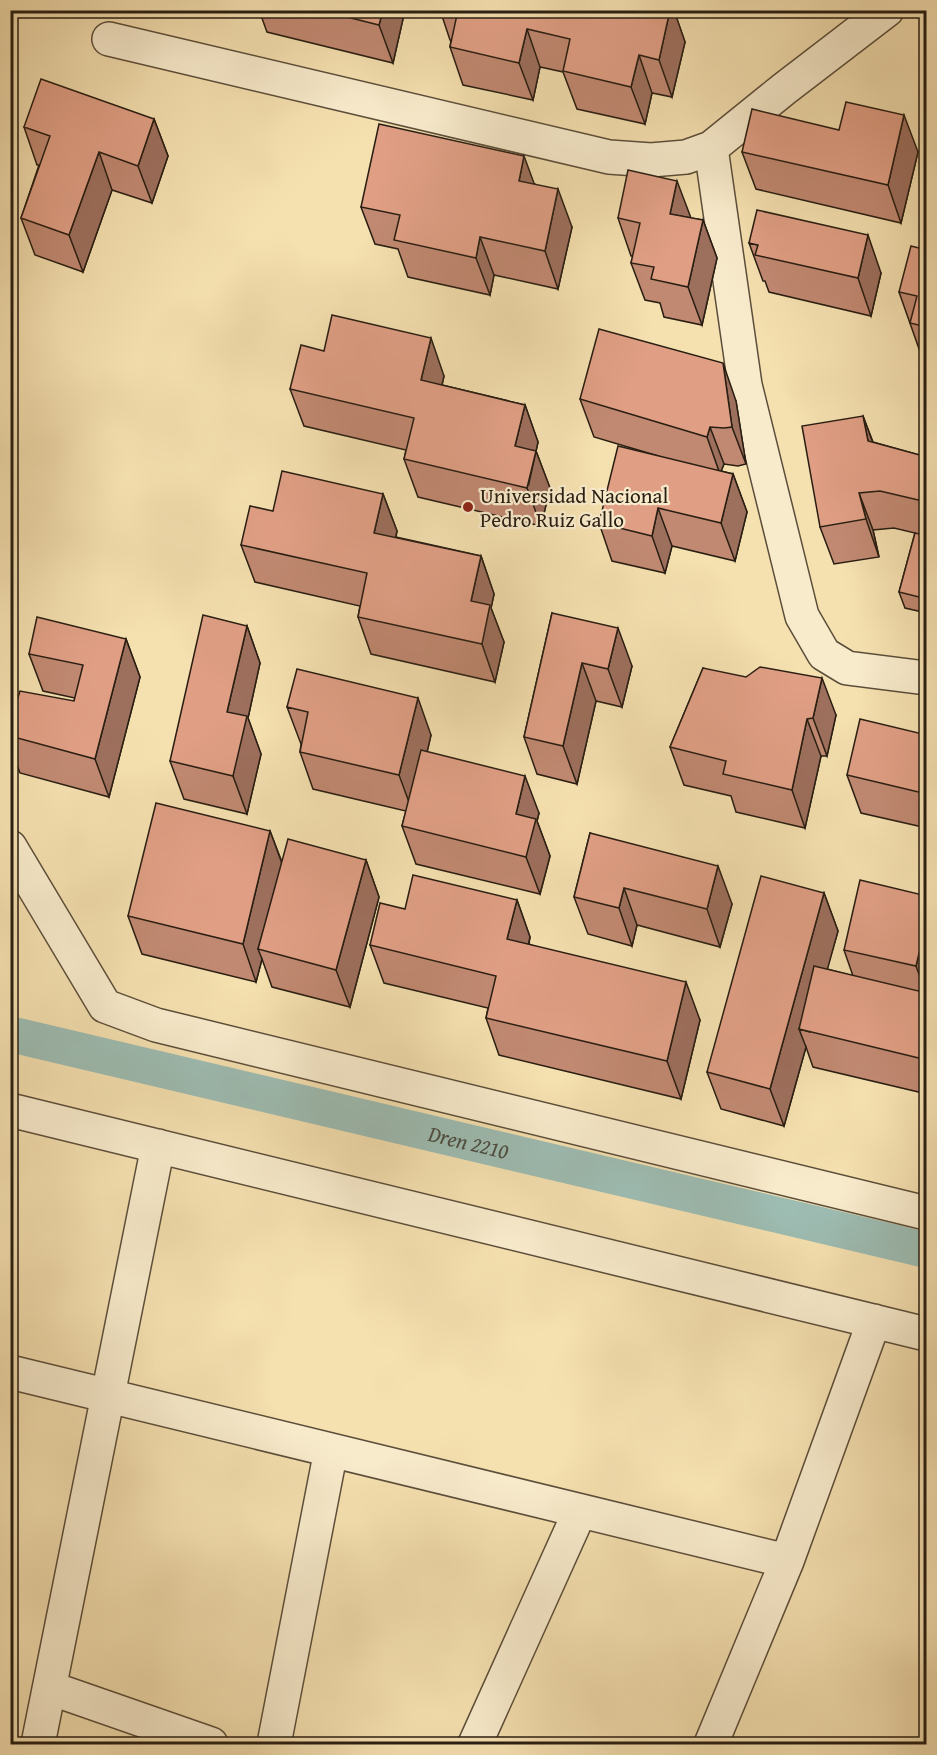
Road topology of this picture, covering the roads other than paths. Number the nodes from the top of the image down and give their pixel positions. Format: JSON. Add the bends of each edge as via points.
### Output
{"nodes":[{"id":1,"x":887,"y":10,"type":"edge"},
{"id":2,"x":109,"y":39,"type":"dead end"},
{"id":3,"x":711,"y":148,"type":"junction"},
{"id":4,"x":927,"y":676,"type":"edge"},
{"id":5,"x":10,"y":847,"type":"edge"},
{"id":6,"x":10,"y":1110,"type":"edge"},
{"id":7,"x":158,"y":1146,"type":"junction"},
{"id":8,"x":927,"y":1213,"type":"edge"},
{"id":9,"x":874,"y":1321,"type":"junction"},
{"id":10,"x":927,"y":1334,"type":"edge"},
{"id":11,"x":10,"y":1372,"type":"edge"},
{"id":12,"x":108,"y":1396,"type":"junction"},
{"id":13,"x":331,"y":1450,"type":"junction"},
{"id":14,"x":579,"y":1511,"type":"junction"},
{"id":15,"x":787,"y":1562,"type":"junction"},
{"id":16,"x":50,"y":1688,"type":"junction"},
{"id":17,"x":38,"y":1744,"type":"edge"},
{"id":18,"x":211,"y":1744,"type":"edge"},
{"id":19,"x":274,"y":1744,"type":"edge"},
{"id":20,"x":475,"y":1744,"type":"edge"},
{"id":21,"x":711,"y":1744,"type":"edge"}],
"edges":[{"from":1,"to":3,"type":"street"},
{"from":2,"to":3,"type":"street","via":[[609,157],[686,157]]},
{"from":3,"to":4,"type":"street","via":[[745,385],[802,616],[824,654],[847,668]]},
{"from":5,"to":8,"type":"street","via":[[105,1006],[156,1025]]},
{"from":6,"to":7,"type":"street"},
{"from":7,"to":9,"type":"street"},
{"from":7,"to":12,"type":"street"},
{"from":9,"to":10,"type":"street"},
{"from":9,"to":15,"type":"street"},
{"from":11,"to":12,"type":"street"},
{"from":12,"to":13,"type":"street"},
{"from":12,"to":16,"type":"street"},
{"from":13,"to":14,"type":"street"},
{"from":13,"to":19,"type":"street"},
{"from":14,"to":15,"type":"street"},
{"from":14,"to":20,"type":"street"},
{"from":15,"to":21,"type":"street"},
{"from":16,"to":17,"type":"street"},
{"from":16,"to":18,"type":"street"}]}
